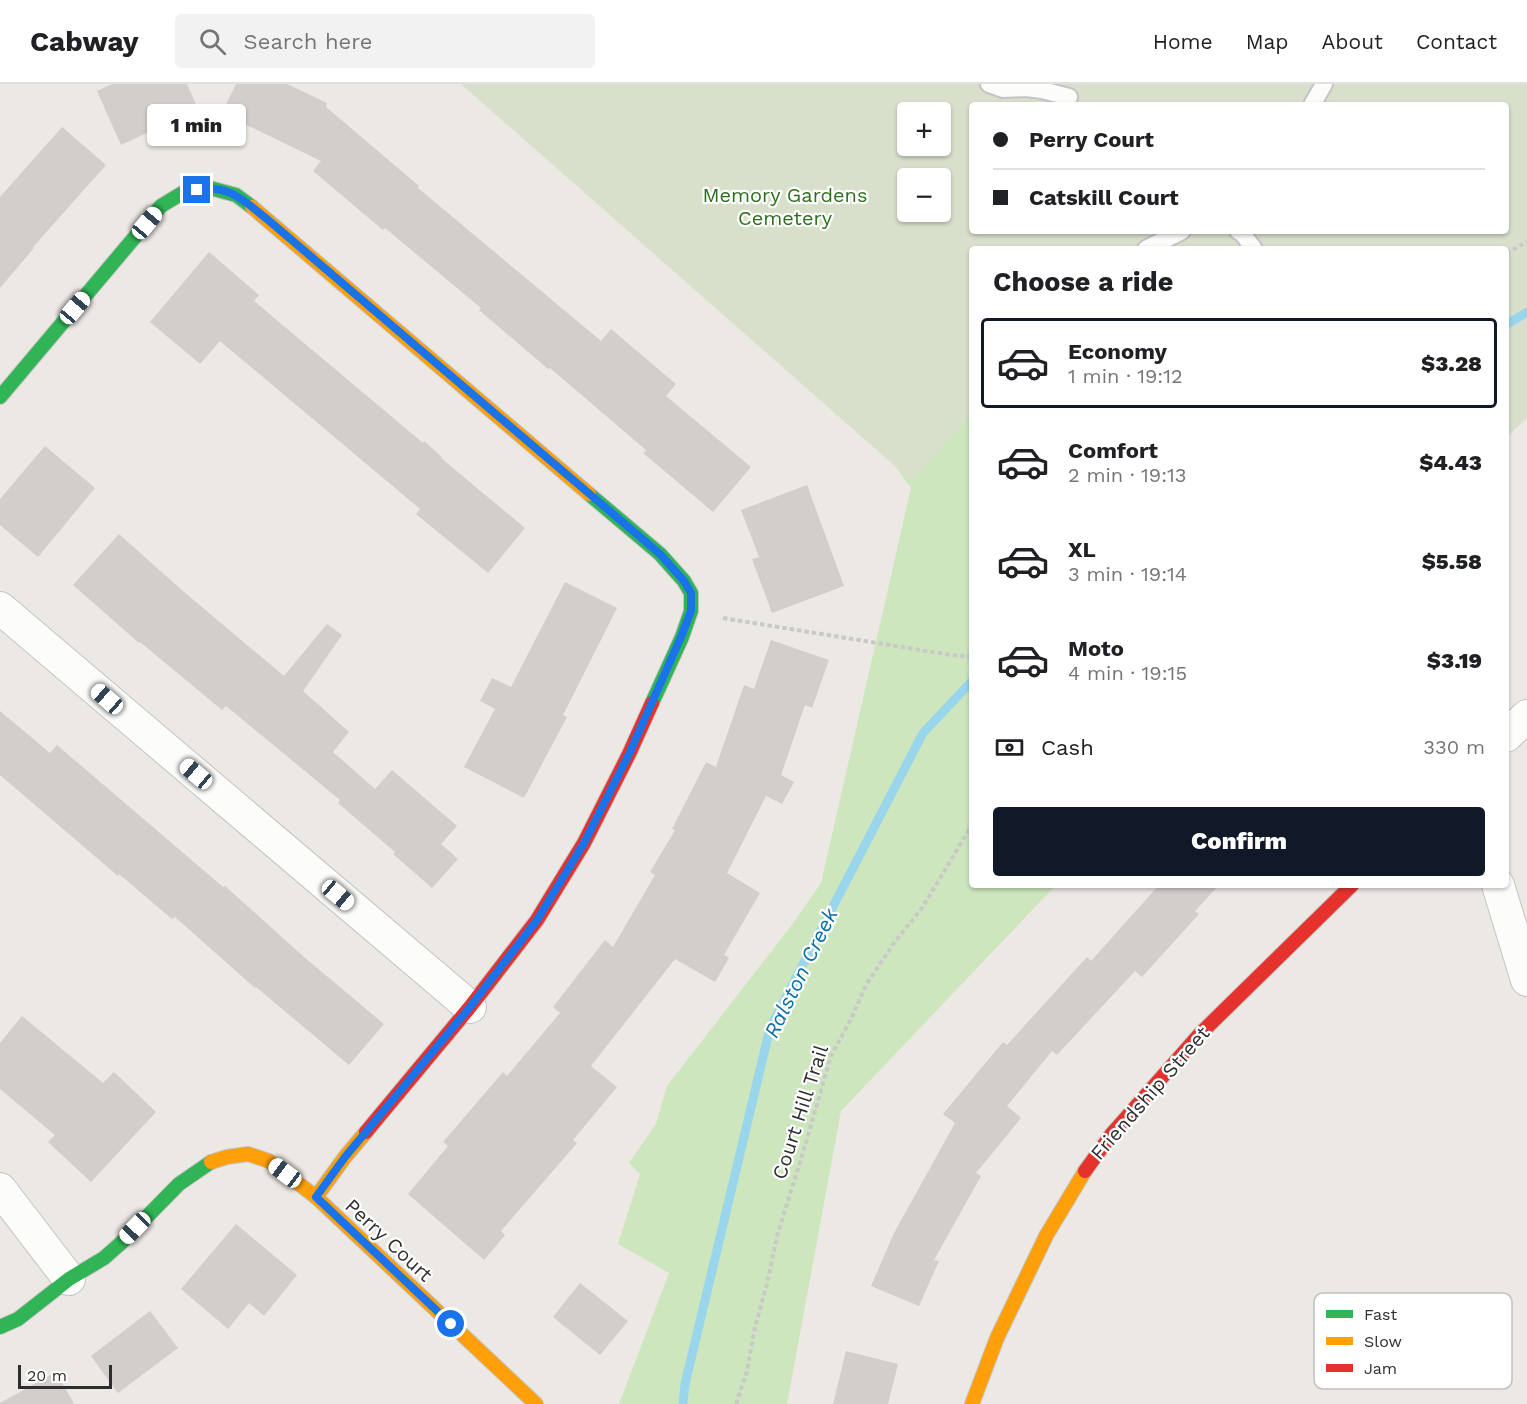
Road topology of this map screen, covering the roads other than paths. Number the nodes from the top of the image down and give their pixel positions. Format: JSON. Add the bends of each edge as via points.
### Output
{"nodes":[{"id":1,"x":989,"y":84,"type":"edge"},
{"id":2,"x":1324,"y":84,"type":"edge"},
{"id":3,"x":1070,"y":95,"type":"edge"},
{"id":4,"x":1314,"y":102,"type":"edge"},
{"id":5,"x":1176,"y":234,"type":"edge"},
{"id":6,"x":1152,"y":246,"type":"edge"},
{"id":7,"x":0,"y":397,"type":"edge"},
{"id":8,"x":0,"y":608,"type":"edge"},
{"id":9,"x":1527,"y":716,"type":"edge"},
{"id":10,"x":1509,"y":733,"type":"edge"},
{"id":11,"x":1349,"y":888,"type":"edge"},
{"id":12,"x":1499,"y":888,"type":"edge"},
{"id":13,"x":1527,"y":980,"type":"edge"},
{"id":14,"x":470,"y":1007,"type":"junction"},
{"id":15,"x":0,"y":1189,"type":"edge"},
{"id":16,"x":316,"y":1197,"type":"junction"},
{"id":17,"x":69,"y":1279,"type":"junction"},
{"id":18,"x":0,"y":1327,"type":"edge"},
{"id":19,"x":536,"y":1404,"type":"edge"},
{"id":20,"x":972,"y":1404,"type":"edge"}],
"edges":[{"from":1,"to":3,"type":"lane","via":[[1003,89],[1026,88]]},
{"from":2,"to":4,"type":"lane"},
{"from":5,"to":6,"type":"lane"},
{"from":7,"to":14,"type":"street","via":[[161,206],[184,192],[219,190],[236,195],[267,219],[660,554],[684,581],[691,593],[691,611],[594,824],[537,920]]},
{"from":8,"to":14,"type":"street"},
{"from":9,"to":10,"type":"street"},
{"from":11,"to":20,"type":"street","name":"Friendship Street","via":[[1200,1034],[1087,1167],[1046,1236],[997,1338]]},
{"from":12,"to":13,"type":"street"},
{"from":14,"to":16,"type":"street"},
{"from":15,"to":17,"type":"street"},
{"from":16,"to":17,"type":"street","name":"Perry Court","via":[[269,1161],[248,1154],[208,1163],[179,1184],[121,1244]]},
{"from":16,"to":19,"type":"street","name":"Perry Court"},
{"from":17,"to":18,"type":"street","name":"Perry Court","via":[[18,1319]]}]}
